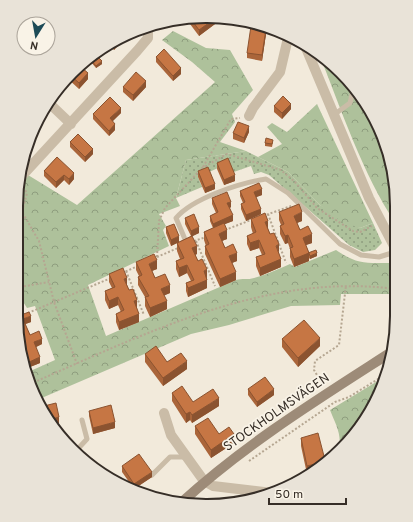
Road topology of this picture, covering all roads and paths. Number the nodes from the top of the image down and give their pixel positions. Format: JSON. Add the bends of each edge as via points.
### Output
{"nodes":[{"id":1,"x":148,"y":33,"type":"edge"},
{"id":2,"x":287,"y":42,"type":"edge"},
{"id":3,"x":309,"y":55,"type":"edge"},
{"id":4,"x":352,"y":95,"type":"edge"},
{"id":5,"x":53,"y":107,"type":"edge"},
{"id":6,"x":335,"y":114,"type":"junction"},
{"id":7,"x":249,"y":116,"type":"joint"},
{"id":8,"x":71,"y":124,"type":"junction"},
{"id":9,"x":202,"y":168,"type":"junction"},
{"id":10,"x":27,"y":171,"type":"edge"},
{"id":11,"x":24,"y":189,"type":"edge"},
{"id":12,"x":298,"y":204,"type":"junction"},
{"id":13,"x":23,"y":208,"type":"edge"},
{"id":14,"x":23,"y":214,"type":"edge"},
{"id":15,"x":268,"y":214,"type":"junction"},
{"id":16,"x":261,"y":217,"type":"edge"},
{"id":17,"x":254,"y":220,"type":"edge"},
{"id":18,"x":381,"y":222,"type":"junction"},
{"id":19,"x":225,"y":230,"type":"edge"},
{"id":20,"x":210,"y":235,"type":"edge"},
{"id":21,"x":390,"y":238,"type":"edge"},
{"id":22,"x":196,"y":241,"type":"junction"},
{"id":23,"x":187,"y":244,"type":"junction"},
{"id":24,"x":390,"y":254,"type":"edge"},
{"id":25,"x":156,"y":257,"type":"junction"},
{"id":26,"x":150,"y":260,"type":"edge"},
{"id":27,"x":286,"y":262,"type":"dead end"},
{"id":28,"x":144,"y":263,"type":"edge"},
{"id":29,"x":126,"y":271,"type":"junction"},
{"id":30,"x":118,"y":274,"type":"edge"},
{"id":31,"x":111,"y":277,"type":"edge"},
{"id":32,"x":49,"y":281,"type":"junction"},
{"id":33,"x":346,"y":285,"type":"junction"},
{"id":34,"x":23,"y":286,"type":"edge"},
{"id":35,"x":214,"y":286,"type":"dead end"},
{"id":36,"x":390,"y":289,"type":"edge"},
{"id":37,"x":54,"y":302,"type":"junction"},
{"id":38,"x":27,"y":313,"type":"edge"},
{"id":39,"x":144,"y":315,"type":"dead end"},
{"id":40,"x":385,"y":356,"type":"edge"},
{"id":41,"x":78,"y":364,"type":"junction"},
{"id":42,"x":378,"y":379,"type":"edge"},
{"id":43,"x":36,"y":382,"type":"edge"},
{"id":44,"x":325,"y":388,"type":"dead end"},
{"id":45,"x":164,"y":413,"type":"dead end"},
{"id":46,"x":82,"y":420,"type":"dead end"},
{"id":47,"x":79,"y":447,"type":"edge"},
{"id":48,"x":187,"y":457,"type":"junction"},
{"id":49,"x":245,"y":464,"type":"dead end"},
{"id":50,"x":152,"y":475,"type":"edge"},
{"id":51,"x":204,"y":481,"type":"junction"},
{"id":52,"x":258,"y":491,"type":"edge"},
{"id":53,"x":186,"y":498,"type":"edge"}],
"edges":[{"from":1,"to":8,"type":"street","via":[[148,38]]},
{"from":2,"to":7,"type":"street","via":[[280,72]]},
{"from":3,"to":6,"type":"street"},
{"from":4,"to":6,"type":"lane","via":[[350,103]]},
{"from":5,"to":8,"type":"street"},
{"from":6,"to":18,"type":"street"},
{"from":7,"to":9,"type":"path","via":[[231,119]]},
{"from":8,"to":10,"type":"street"},
{"from":9,"to":18,"type":"path","via":[[228,154],[270,165],[281,170],[295,182],[317,208],[353,231],[360,232]]},
{"from":9,"to":25,"type":"path","via":[[165,208],[159,222]]},
{"from":11,"to":13,"type":"path","via":[[27,194]]},
{"from":12,"to":15,"type":"path"},
{"from":12,"to":23,"type":"lane","via":[[288,193],[266,179],[244,182],[211,195],[182,211],[176,218]]},
{"from":12,"to":24,"type":"lane","via":[[340,244],[361,255],[379,257]]},
{"from":14,"to":32,"type":"path","via":[[39,241]]},
{"from":15,"to":16,"type":"path"},
{"from":15,"to":27,"type":"path"},
{"from":17,"to":19,"type":"path"},
{"from":18,"to":21,"type":"street"},
{"from":20,"to":22,"type":"path"},
{"from":22,"to":23,"type":"path"},
{"from":22,"to":35,"type":"path"},
{"from":23,"to":25,"type":"path"},
{"from":25,"to":26,"type":"path"},
{"from":28,"to":29,"type":"path"},
{"from":29,"to":30,"type":"path"},
{"from":29,"to":39,"type":"path"},
{"from":31,"to":37,"type":"path"},
{"from":32,"to":34,"type":"path"},
{"from":32,"to":37,"type":"path"},
{"from":33,"to":36,"type":"path"},
{"from":33,"to":41,"type":"path","via":[[272,293],[228,304]]},
{"from":33,"to":44,"type":"path","via":[[339,345],[315,361],[314,370]]},
{"from":37,"to":38,"type":"path"},
{"from":37,"to":41,"type":"path"},
{"from":40,"to":51,"type":"street","name":"STOCKHOLMSVÄGEN","via":[[264,435]]},
{"from":41,"to":43,"type":"path"},
{"from":42,"to":49,"type":"path","via":[[349,397],[335,402]]},
{"from":45,"to":48,"type":"street","via":[[171,435]]},
{"from":46,"to":47,"type":"lane","via":[[87,439]]},
{"from":48,"to":50,"type":"lane","via":[[170,457]]},
{"from":48,"to":51,"type":"street"},
{"from":51,"to":52,"type":"street","via":[[213,486]]},
{"from":51,"to":53,"type":"street","name":"STOCKHOLMSVÄGEN"}]}
